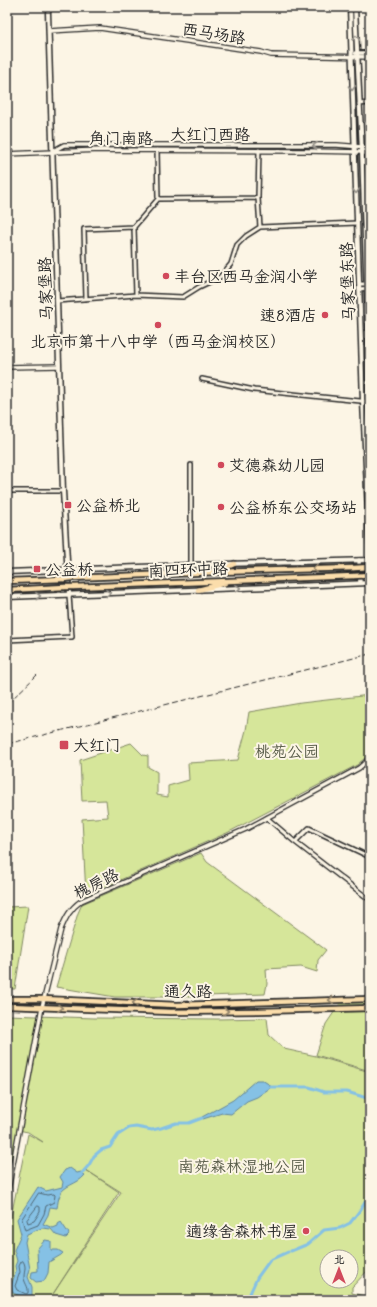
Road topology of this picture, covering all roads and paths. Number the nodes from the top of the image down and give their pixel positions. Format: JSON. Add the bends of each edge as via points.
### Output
{"nodes":[{"id":1,"x":49,"y":7,"type":"edge"},
{"id":2,"x":350,"y":7,"type":"edge"},
{"id":3,"x":355,"y":7,"type":"edge"},
{"id":4,"x":49,"y":31,"type":"junction"},
{"id":5,"x":370,"y":53,"type":"edge"},
{"id":6,"x":357,"y":54,"type":"junction"},
{"id":7,"x":351,"y":56,"type":"junction"},
{"id":8,"x":370,"y":57,"type":"edge"},
{"id":9,"x":370,"y":103,"type":"edge"},
{"id":10,"x":359,"y":104,"type":"junction"},
{"id":11,"x":354,"y":146,"type":"junction"},
{"id":12,"x":362,"y":147,"type":"junction"},
{"id":13,"x":370,"y":148,"type":"edge"},
{"id":14,"x":158,"y":150,"type":"junction"},
{"id":15,"x":259,"y":150,"type":"junction"},
{"id":16,"x":52,"y":152,"type":"junction"},
{"id":17,"x":354,"y":152,"type":"junction"},
{"id":18,"x":362,"y":152,"type":"junction"},
{"id":19,"x":7,"y":154,"type":"edge"},
{"id":20,"x":370,"y":154,"type":"edge"},
{"id":21,"x":258,"y":198,"type":"junction"},
{"id":22,"x":158,"y":199,"type":"junction"},
{"id":23,"x":357,"y":223,"type":"junction"},
{"id":24,"x":134,"y":227,"type":"junction"},
{"id":25,"x":260,"y":227,"type":"junction"},
{"id":26,"x":359,"y":286,"type":"junction"},
{"id":27,"x":368,"y":286,"type":"edge"},
{"id":28,"x":136,"y":295,"type":"junction"},
{"id":29,"x":86,"y":299,"type":"junction"},
{"id":30,"x":57,"y":301,"type":"junction"},
{"id":31,"x":59,"y":366,"type":"junction"},
{"id":32,"x":7,"y":367,"type":"edge"},
{"id":33,"x":202,"y":379,"type":"dead end"},
{"id":34,"x":370,"y":382,"type":"edge"},
{"id":35,"x":363,"y":402,"type":"junction"},
{"id":36,"x":370,"y":402,"type":"edge"},
{"id":37,"x":191,"y":466,"type":"dead end"},
{"id":38,"x":7,"y":491,"type":"edge"},
{"id":39,"x":63,"y":491,"type":"junction"},
{"id":40,"x":370,"y":556,"type":"edge"},
{"id":41,"x":359,"y":560,"type":"junction"},
{"id":42,"x":370,"y":560,"type":"edge"},
{"id":43,"x":234,"y":564,"type":"junction"},
{"id":44,"x":191,"y":565,"type":"junction"},
{"id":45,"x":370,"y":567,"type":"edge"},
{"id":46,"x":67,"y":570,"type":"junction"},
{"id":47,"x":7,"y":572,"type":"edge"},
{"id":48,"x":217,"y":572,"type":"junction"},
{"id":49,"x":370,"y":575,"type":"edge"},
{"id":50,"x":234,"y":580,"type":"junction"},
{"id":51,"x":7,"y":581,"type":"edge"},
{"id":52,"x":360,"y":583,"type":"junction"},
{"id":53,"x":370,"y":583,"type":"edge"},
{"id":54,"x":7,"y":590,"type":"edge"},
{"id":55,"x":198,"y":590,"type":"junction"},
{"id":56,"x":69,"y":595,"type":"junction"},
{"id":57,"x":7,"y":597,"type":"edge"},
{"id":58,"x":7,"y":640,"type":"edge"},
{"id":59,"x":370,"y":755,"type":"edge"},
{"id":60,"x":267,"y":818,"type":"junction"},
{"id":61,"x":295,"y":842,"type":"junction"},
{"id":62,"x":370,"y":857,"type":"edge"},
{"id":63,"x":370,"y":900,"type":"edge"},
{"id":64,"x":7,"y":999,"type":"edge"},
{"id":65,"x":43,"y":999,"type":"junction"},
{"id":66,"x":370,"y":999,"type":"edge"},
{"id":67,"x":7,"y":1006,"type":"edge"},
{"id":68,"x":42,"y":1007,"type":"junction"},
{"id":69,"x":370,"y":1008,"type":"edge"},
{"id":70,"x":7,"y":1196,"type":"edge"}],
"edges":[{"from":1,"to":4,"type":"main road","name":"马家堡路"},
{"from":2,"to":7,"type":"main road","name":"马家堡东路"},
{"from":6,"to":3,"type":"main road","name":"马家堡东路","one_way":true},
{"from":4,"to":7,"type":"street","name":"西马场路","via":[[100,28],[271,55]]},
{"from":4,"to":16,"type":"main road","name":"马家堡路"},
{"from":5,"to":6,"type":"street"},
{"from":6,"to":7,"type":"street","name":"西马场路"},
{"from":6,"to":8,"type":"street"},
{"from":6,"to":10,"type":"main road","name":"马家堡东路"},
{"from":7,"to":11,"type":"main road","name":"马家堡东路","one_way":true},
{"from":9,"to":10,"type":"street"},
{"from":10,"to":12,"type":"main road","name":"马家堡东路"},
{"from":11,"to":12,"type":"street","name":"大红门西路"},
{"from":11,"to":16,"type":"street","name":"大红门西路","one_way":true,"via":[[64,145]]},
{"from":11,"to":17,"type":"main road","name":"马家堡东路"},
{"from":12,"to":13,"type":"main road","name":"大红门西路"},
{"from":12,"to":18,"type":"main road","name":"马家堡东路"},
{"from":14,"to":15,"type":"street","name":"角门南路"},
{"from":14,"to":16,"type":"street","name":"角门南路"},
{"from":14,"to":22,"type":"street"},
{"from":15,"to":17,"type":"street","name":"角门南路"},
{"from":15,"to":21,"type":"street"},
{"from":16,"to":19,"type":"street","name":"角门南路"},
{"from":16,"to":30,"type":"main road","name":"马家堡路"},
{"from":17,"to":18,"type":"street"},
{"from":17,"to":23,"type":"main road","name":"马家堡东路","one_way":true},
{"from":18,"to":20,"type":"main road"},
{"from":18,"to":27,"type":"main road","name":"马家堡东路"},
{"from":21,"to":22,"type":"street"},
{"from":21,"to":25,"type":"street"},
{"from":22,"to":24,"type":"street"},
{"from":23,"to":25,"type":"street"},
{"from":23,"to":26,"type":"main road","name":"马家堡东路"},
{"from":24,"to":28,"type":"street"},
{"from":24,"to":29,"type":"street","via":[[84,229]]},
{"from":25,"to":28,"type":"street","via":[[237,245],[231,264],[220,277],[183,297]]},
{"from":26,"to":27,"type":"street"},
{"from":26,"to":35,"type":"main road","name":"马家堡东路"},
{"from":27,"to":34,"type":"main road","name":"马家堡东路"},
{"from":28,"to":29,"type":"street"},
{"from":29,"to":30,"type":"street"},
{"from":30,"to":31,"type":"main road","name":"马家堡路"},
{"from":31,"to":32,"type":"street"},
{"from":31,"to":39,"type":"main road","name":"马家堡路"},
{"from":33,"to":35,"type":"street","via":[[254,390]]},
{"from":35,"to":36,"type":"street"},
{"from":35,"to":40,"type":"main road","name":"马家堡东路"},
{"from":37,"to":44,"type":"street"},
{"from":38,"to":39,"type":"street"},
{"from":39,"to":46,"type":"main road","name":"马家堡路"},
{"from":41,"to":42,"type":"main road"},
{"from":41,"to":43,"type":"main road"},
{"from":41,"to":52,"type":"street"},
{"from":43,"to":44,"type":"main road"},
{"from":43,"to":48,"type":"main road"},
{"from":44,"to":46,"type":"main road"},
{"from":45,"to":48,"type":"main road","name":"南四环中路","one_way":true,"bridge":true},
{"from":46,"to":47,"type":"main road"},
{"from":46,"to":56,"type":"main road","name":"马家堡路"},
{"from":48,"to":51,"type":"main road","name":"南四环中路","bridge":true},
{"from":49,"to":50,"type":"main road","name":"南四环中路","bridge":true},
{"from":50,"to":54,"type":"main road","name":"南四环中路","bridge":true},
{"from":50,"to":55,"type":"main road"},
{"from":52,"to":53,"type":"main road"},
{"from":55,"to":52,"type":"main road","one_way":true},
{"from":56,"to":55,"type":"main road","one_way":true},
{"from":57,"to":56,"type":"main road","one_way":true},
{"from":56,"to":58,"type":"street","via":[[72,636]]},
{"from":59,"to":60,"type":"street","name":"槐房路","via":[[359,768]]},
{"from":60,"to":61,"type":"street"},
{"from":60,"to":65,"type":"street","name":"槐房路","via":[[223,840],[81,901],[72,908],[61,929]]},
{"from":61,"to":62,"type":"street","via":[[309,828]]},
{"from":61,"to":63,"type":"street"},
{"from":64,"to":65,"type":"main road","name":"通久路"},
{"from":66,"to":65,"type":"main road","name":"通久路","one_way":true,"via":[[177,1005]]},
{"from":65,"to":68,"type":"street","name":"槐房路"},
{"from":67,"to":68,"type":"main road","name":"通久路"},
{"from":68,"to":69,"type":"main road","name":"通久路","one_way":true,"via":[[171,1012]]},
{"from":68,"to":70,"type":"street","name":"槐房路"}]}
